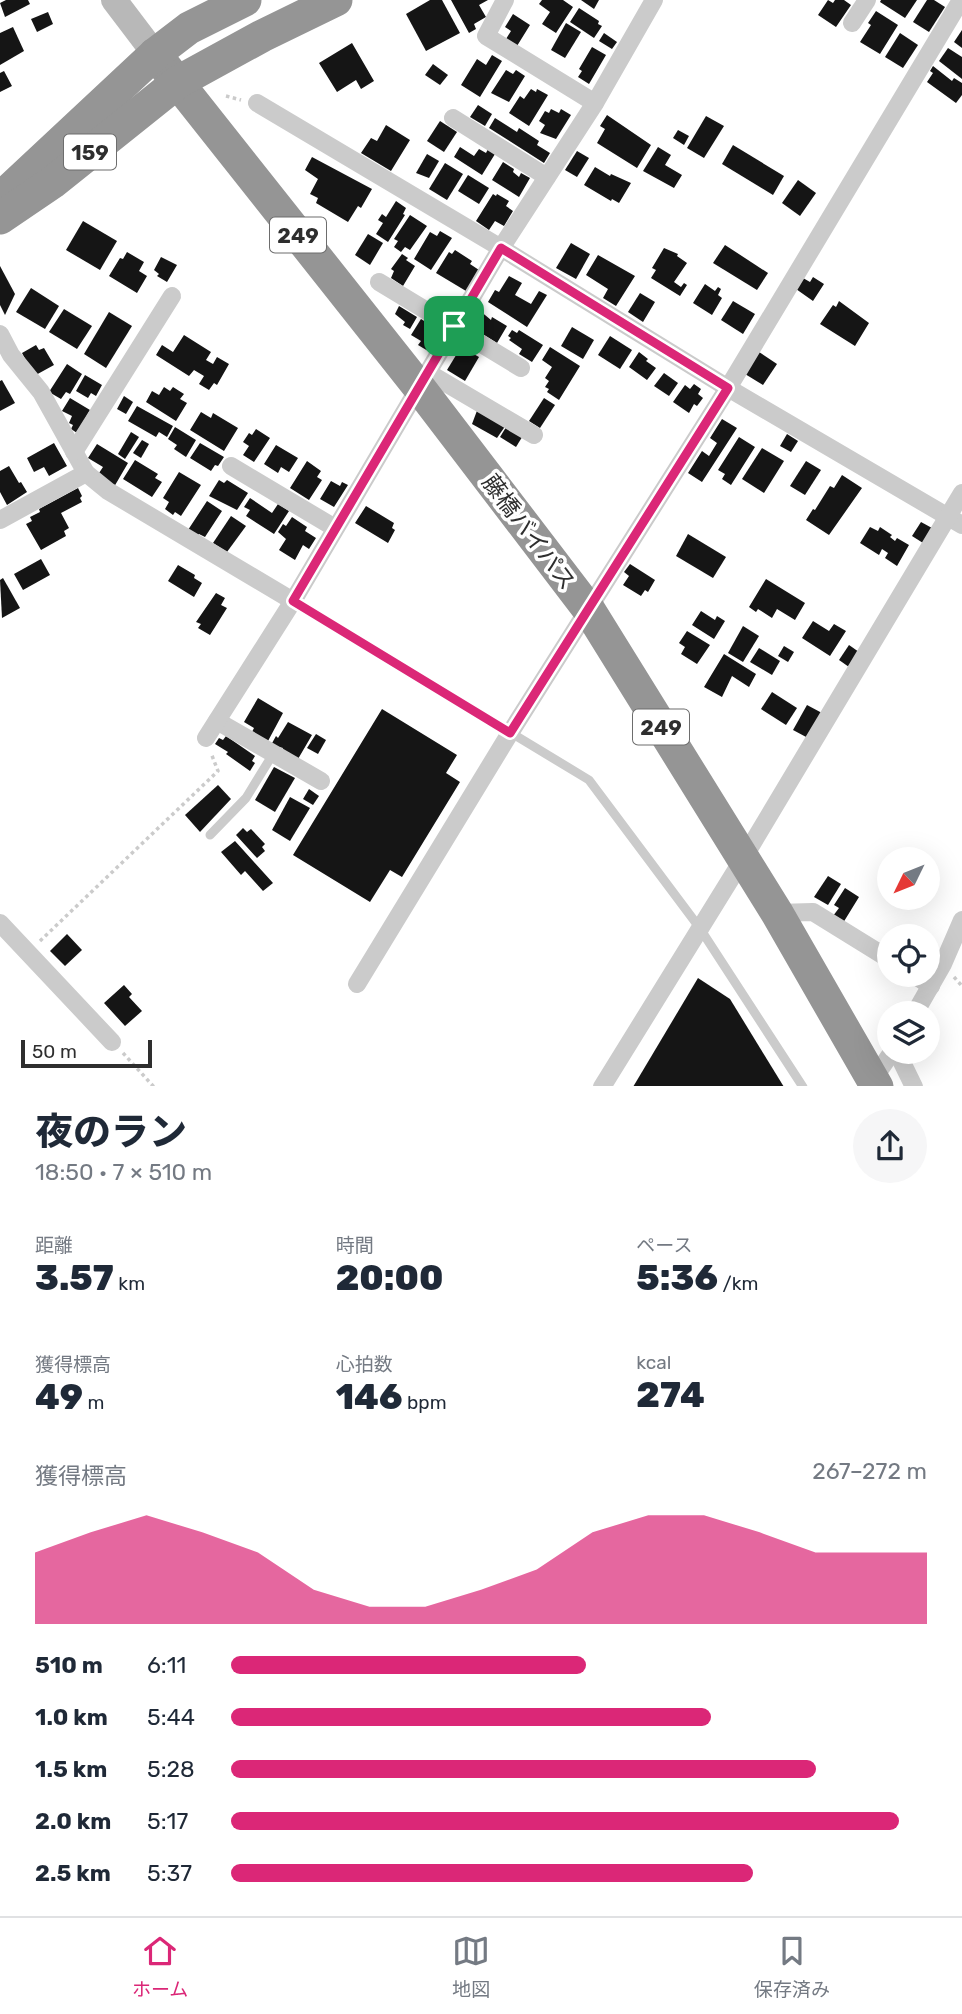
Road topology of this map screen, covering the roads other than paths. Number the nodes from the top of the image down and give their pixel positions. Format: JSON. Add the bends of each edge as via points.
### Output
{"nodes":[{"id":1,"x":114,"y":0,"type":"edge"},
{"id":2,"x":245,"y":0,"type":"edge"},
{"id":3,"x":336,"y":0,"type":"edge"},
{"id":4,"x":505,"y":0,"type":"edge"},
{"id":5,"x":654,"y":0,"type":"edge"},
{"id":6,"x":867,"y":0,"type":"edge"},
{"id":7,"x":959,"y":2,"type":"edge"},
{"id":8,"x":852,"y":23,"type":"dead end"},
{"id":9,"x":155,"y":54,"type":"junction"},
{"id":10,"x":178,"y":82,"type":"junction"},
{"id":11,"x":257,"y":103,"type":"dead end"},
{"id":12,"x":595,"y":103,"type":"junction"},
{"id":13,"x":453,"y":118,"type":"dead end"},
{"id":14,"x":547,"y":177,"type":"junction"},
{"id":15,"x":0,"y":198,"type":"edge"},
{"id":16,"x":0,"y":218,"type":"edge"},
{"id":17,"x":501,"y":248,"type":"junction"},
{"id":18,"x":379,"y":282,"type":"dead end"},
{"id":19,"x":172,"y":296,"type":"dead end"},
{"id":20,"x":454,"y":326,"type":"junction"},
{"id":21,"x":0,"y":334,"type":"edge"},
{"id":22,"x":520,"y":368,"type":"dead end"},
{"id":23,"x":423,"y":379,"type":"junction"},
{"id":24,"x":728,"y":388,"type":"junction"},
{"id":25,"x":534,"y":435,"type":"dead end"},
{"id":26,"x":74,"y":452,"type":"junction"},
{"id":27,"x":231,"y":466,"type":"dead end"},
{"id":28,"x":86,"y":473,"type":"junction"},
{"id":29,"x":962,"y":493,"type":"edge"},
{"id":30,"x":0,"y":520,"type":"edge"},
{"id":31,"x":954,"y":520,"type":"edge"},
{"id":32,"x":335,"y":528,"type":"junction"},
{"id":33,"x":293,"y":601,"type":"junction"},
{"id":34,"x":589,"y":610,"type":"junction"},
{"id":35,"x":217,"y":721,"type":"junction"},
{"id":36,"x":510,"y":733,"type":"junction"},
{"id":37,"x":206,"y":738,"type":"road end"},
{"id":38,"x":273,"y":754,"type":"junction"},
{"id":39,"x":321,"y":781,"type":"dead end"},
{"id":40,"x":210,"y":835,"type":"dead end"},
{"id":41,"x":743,"y":859,"type":"junction"},
{"id":42,"x":777,"y":913,"type":"junction"},
{"id":43,"x":962,"y":920,"type":"edge"},
{"id":44,"x":0,"y":923,"type":"edge"},
{"id":45,"x":699,"y":927,"type":"junction"},
{"id":46,"x":877,"y":952,"type":"edge"},
{"id":47,"x":940,"y":967,"type":"edge"},
{"id":48,"x":357,"y":984,"type":"dead end"},
{"id":49,"x":112,"y":1042,"type":"road end"},
{"id":50,"x":886,"y":1064,"type":"edge"},
{"id":51,"x":901,"y":1064,"type":"edge"},
{"id":52,"x":873,"y":1084,"type":"edge"},
{"id":53,"x":603,"y":1086,"type":"edge"},
{"id":54,"x":802,"y":1086,"type":"edge"},
{"id":55,"x":914,"y":1086,"type":"edge"}],
"edges":[{"from":1,"to":9,"type":"main road"},
{"from":2,"to":9,"type":"highway","number":"159","via":[[188,28]]},
{"from":3,"to":10,"type":"highway","number":"159"},
{"from":4,"to":12,"type":"street","via":[[486,36]]},
{"from":5,"to":12,"type":"street"},
{"from":6,"to":8,"type":"street"},
{"from":7,"to":24,"type":"street"},
{"from":9,"to":10,"type":"highway","number":"249"},
{"from":9,"to":15,"type":"highway","number":"159"},
{"from":10,"to":16,"type":"highway","number":"159","via":[[53,182]]},
{"from":10,"to":23,"type":"highway","name":"藤橋バイパス","number":"249"},
{"from":11,"to":17,"type":"street"},
{"from":12,"to":14,"type":"street"},
{"from":13,"to":14,"type":"street"},
{"from":14,"to":17,"type":"street"},
{"from":17,"to":20,"type":"street"},
{"from":17,"to":24,"type":"street"},
{"from":18,"to":20,"type":"street"},
{"from":19,"to":26,"type":"street"},
{"from":20,"to":22,"type":"street"},
{"from":20,"to":23,"type":"street"},
{"from":21,"to":26,"type":"street","via":[[41,392]]},
{"from":23,"to":25,"type":"street"},
{"from":23,"to":32,"type":"street"},
{"from":23,"to":34,"type":"highway","name":"藤橋バイパス","number":"249"},
{"from":24,"to":31,"type":"street"},
{"from":24,"to":34,"type":"street"},
{"from":26,"to":28,"type":"street"},
{"from":27,"to":32,"type":"street"},
{"from":28,"to":30,"type":"street"},
{"from":28,"to":33,"type":"street","via":[[108,491]]},
{"from":29,"to":31,"type":"street"},
{"from":31,"to":41,"type":"street"},
{"from":32,"to":33,"type":"street"},
{"from":33,"to":35,"type":"street"},
{"from":33,"to":36,"type":"lane"},
{"from":34,"to":36,"type":"street"},
{"from":34,"to":41,"type":"highway","name":"藤橋バイパス","number":"249"},
{"from":35,"to":37,"type":"street"},
{"from":35,"to":38,"type":"street"},
{"from":36,"to":45,"type":"lane","via":[[589,780]]},
{"from":36,"to":48,"type":"street"},
{"from":38,"to":39,"type":"street"},
{"from":38,"to":40,"type":"lane","via":[[246,798]]},
{"from":41,"to":42,"type":"highway","name":"藤橋バイパス","number":"249"},
{"from":41,"to":45,"type":"street"},
{"from":42,"to":46,"type":"street","via":[[813,912]]},
{"from":42,"to":52,"type":"highway","name":"藤橋バイパス","number":"249"},
{"from":43,"to":47,"type":"street"},
{"from":44,"to":49,"type":"street"},
{"from":45,"to":53,"type":"street"},
{"from":45,"to":54,"type":"lane"},
{"from":50,"to":52,"type":"street"},
{"from":51,"to":55,"type":"street"}]}
